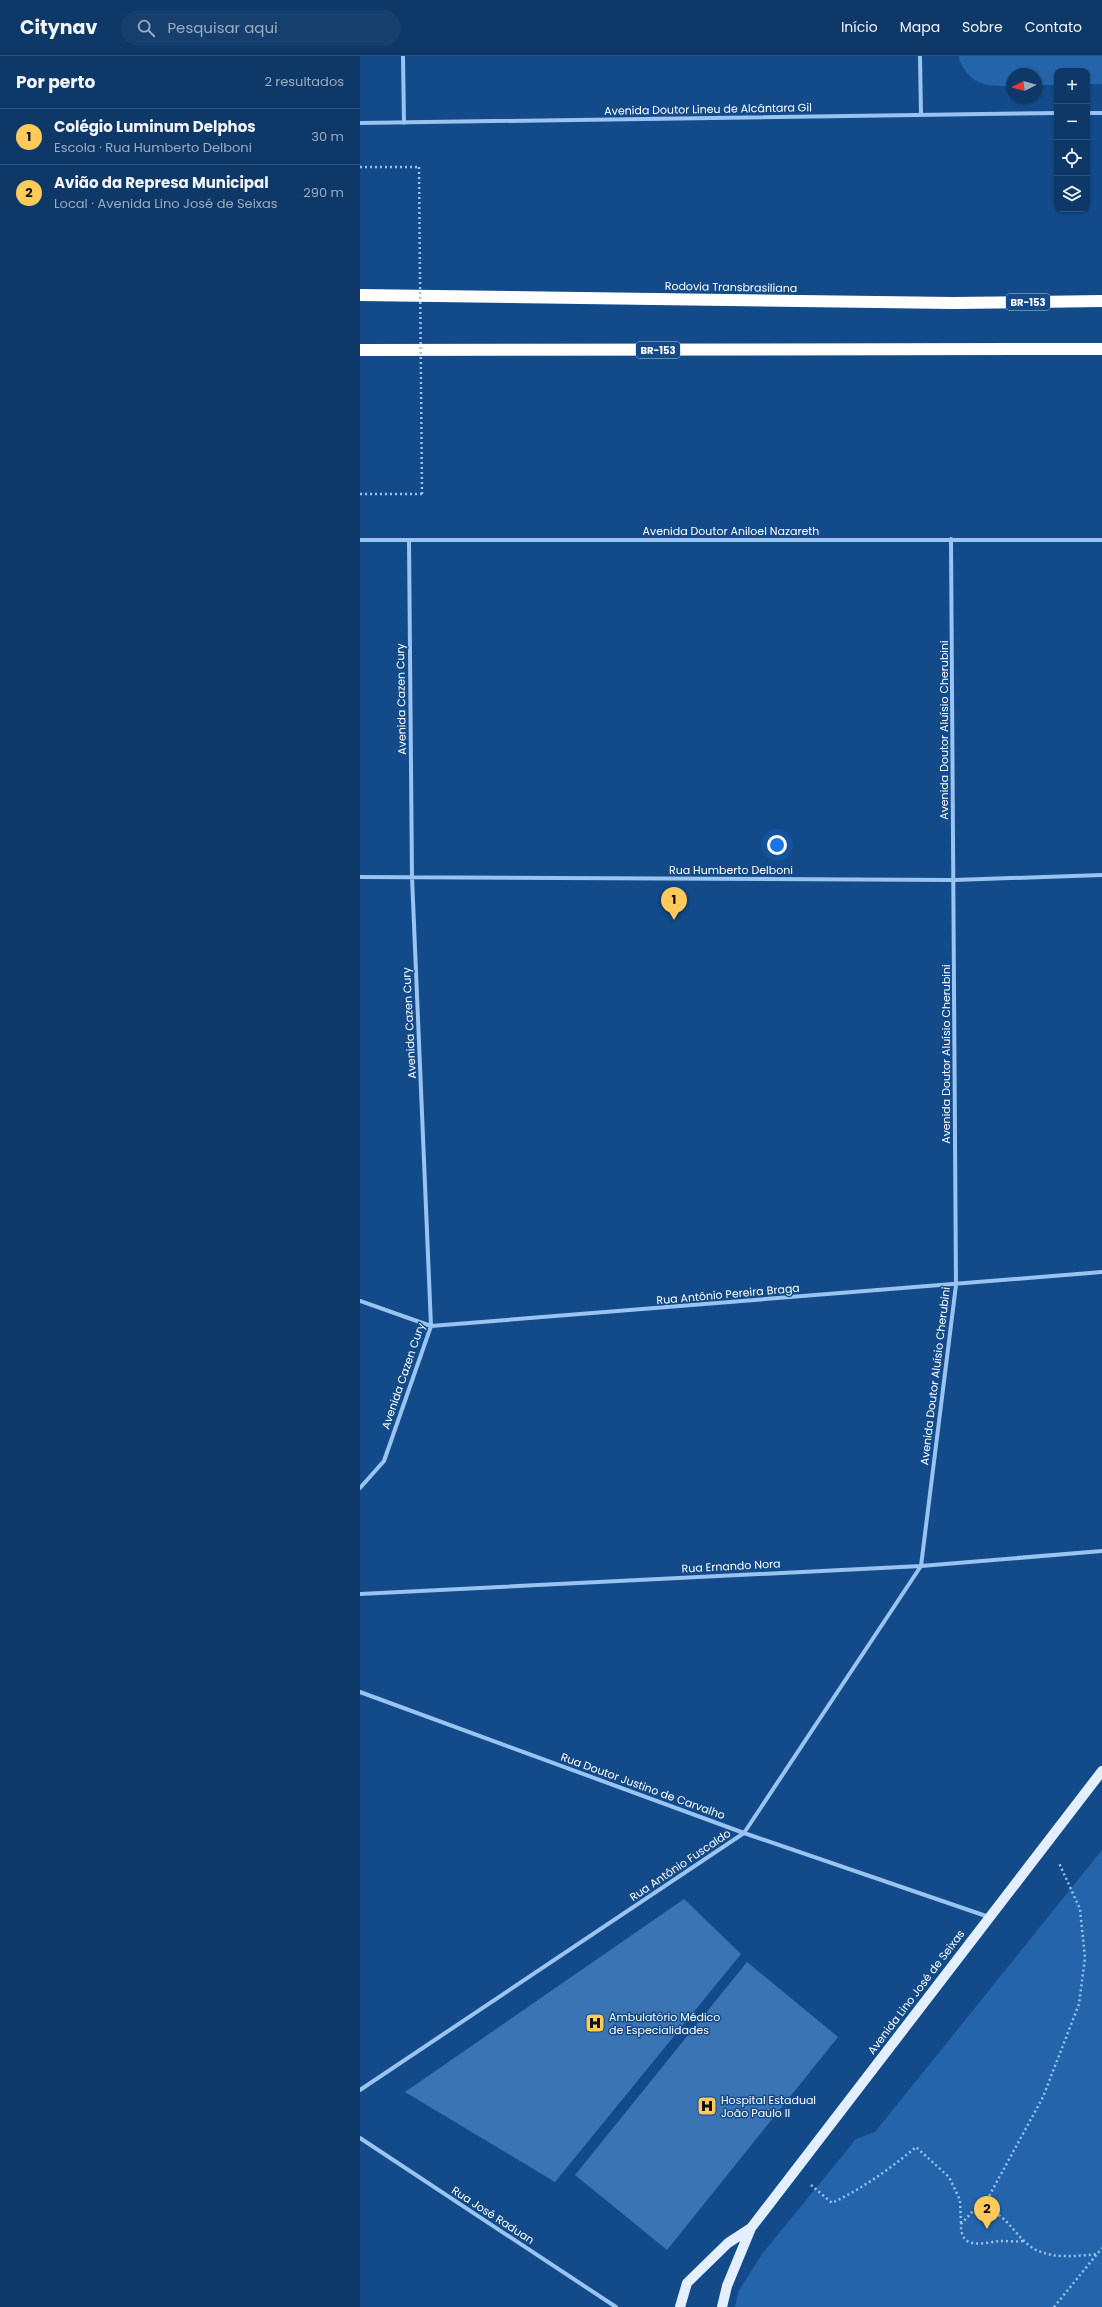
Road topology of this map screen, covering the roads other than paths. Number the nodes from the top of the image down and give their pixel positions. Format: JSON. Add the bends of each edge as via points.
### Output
{"nodes":[{"id":1,"x":403,"y":56,"type":"edge"},
{"id":2,"x":920,"y":56,"type":"edge"},
{"id":3,"x":1054,"y":113,"type":"edge"},
{"id":4,"x":1090,"y":113,"type":"edge"},
{"id":5,"x":1102,"y":113,"type":"edge"},
{"id":6,"x":921,"y":115,"type":"junction"},
{"id":7,"x":360,"y":123,"type":"edge"},
{"id":8,"x":404,"y":124,"type":"junction"},
{"id":9,"x":360,"y":295,"type":"edge"},
{"id":10,"x":1102,"y":301,"type":"edge"},
{"id":11,"x":360,"y":350,"type":"edge"},
{"id":12,"x":1102,"y":350,"type":"edge"},
{"id":13,"x":951,"y":539,"type":"junction"},
{"id":14,"x":360,"y":540,"type":"edge"},
{"id":15,"x":409,"y":540,"type":"junction"},
{"id":16,"x":1102,"y":540,"type":"edge"},
{"id":17,"x":1102,"y":876,"type":"edge"},
{"id":18,"x":360,"y":877,"type":"edge"},
{"id":19,"x":412,"y":877,"type":"junction"},
{"id":20,"x":954,"y":880,"type":"junction"},
{"id":21,"x":1102,"y":1272,"type":"edge"},
{"id":22,"x":956,"y":1285,"type":"junction"},
{"id":23,"x":360,"y":1301,"type":"edge"},
{"id":24,"x":431,"y":1326,"type":"junction"},
{"id":25,"x":360,"y":1488,"type":"edge"},
{"id":26,"x":1102,"y":1551,"type":"edge"},
{"id":27,"x":921,"y":1566,"type":"junction"},
{"id":28,"x":360,"y":1594,"type":"edge"},
{"id":29,"x":360,"y":1692,"type":"edge"},
{"id":30,"x":1102,"y":1771,"type":"edge"},
{"id":31,"x":744,"y":1832,"type":"junction"},
{"id":32,"x":989,"y":1917,"type":"junction"},
{"id":33,"x":360,"y":2090,"type":"edge"},
{"id":34,"x":360,"y":2138,"type":"edge"},
{"id":35,"x":751,"y":2228,"type":"junction"},
{"id":36,"x":616,"y":2307,"type":"edge"},
{"id":37,"x":680,"y":2307,"type":"edge"},
{"id":38,"x":722,"y":2307,"type":"edge"}],
"edges":[{"from":1,"to":8,"type":"street"},
{"from":2,"to":6,"type":"street"},
{"from":3,"to":6,"type":"street","name":"Avenida Doutor Lineu de Alcântara Gil"},
{"from":4,"to":5,"type":"street"},
{"from":6,"to":8,"type":"street","name":"Avenida Doutor Lineu de Alcântara Gil"},
{"from":7,"to":8,"type":"street","name":"Avenida Doutor Lineu de Alcântara Gil"},
{"from":9,"to":10,"type":"highway","name":"Rodovia Transbrasiliana","number":"BR-153","via":[[953,303]]},
{"from":11,"to":12,"type":"highway","number":"BR-153"},
{"from":13,"to":15,"type":"street","name":"Avenida Doutor Aniloel Nazareth"},
{"from":13,"to":16,"type":"street","name":"Avenida Doutor Aniloel Nazareth"},
{"from":13,"to":20,"type":"street","name":"Avenida Doutor Aluísio Cherubini"},
{"from":14,"to":15,"type":"street","name":"Avenida Doutor Aniloel Nazareth"},
{"from":15,"to":19,"type":"street","name":"Avenida Cazen Cury"},
{"from":17,"to":20,"type":"street","name":"Rua Humberto Delboni"},
{"from":18,"to":19,"type":"street","name":"Rua Humberto Delboni"},
{"from":19,"to":20,"type":"street","name":"Rua Humberto Delboni"},
{"from":19,"to":24,"type":"street","name":"Avenida Cazen Cury"},
{"from":20,"to":22,"type":"street","name":"Avenida Doutor Aluísio Cherubini"},
{"from":21,"to":22,"type":"street","name":"Rua Antônio Pereira Braga"},
{"from":22,"to":24,"type":"street","name":"Rua Antônio Pereira Braga"},
{"from":22,"to":27,"type":"street","name":"Avenida Doutor Aluísio Cherubini"},
{"from":23,"to":24,"type":"street","name":"Rua Antônio Pereira Braga"},
{"from":24,"to":25,"type":"street","name":"Avenida Cazen Cury","via":[[384,1461]]},
{"from":26,"to":27,"type":"street","name":"Rua Ernando Nora"},
{"from":27,"to":28,"type":"street","name":"Rua Ernando Nora"},
{"from":27,"to":31,"type":"street","name":"Rua Antônio Fuscaldo"},
{"from":29,"to":31,"type":"street","name":"Rua Doutor Justino de Carvalho"},
{"from":30,"to":32,"type":"main road","name":"Avenida Lino José de Seixas"},
{"from":31,"to":32,"type":"street","name":"Rua Doutor Justino de Carvalho"},
{"from":31,"to":33,"type":"street","name":"Rua Antônio Fuscaldo"},
{"from":32,"to":35,"type":"main road","name":"Avenida Lino José de Seixas"},
{"from":34,"to":36,"type":"street","name":"Rua José Raduan"},
{"from":35,"to":37,"type":"main road","name":"Avenida Lino José de Seixas","via":[[728,2243],[686,2283]]},
{"from":35,"to":38,"type":"main road","name":"Avenida Lino José de Seixas","via":[[727,2286]]}]}
